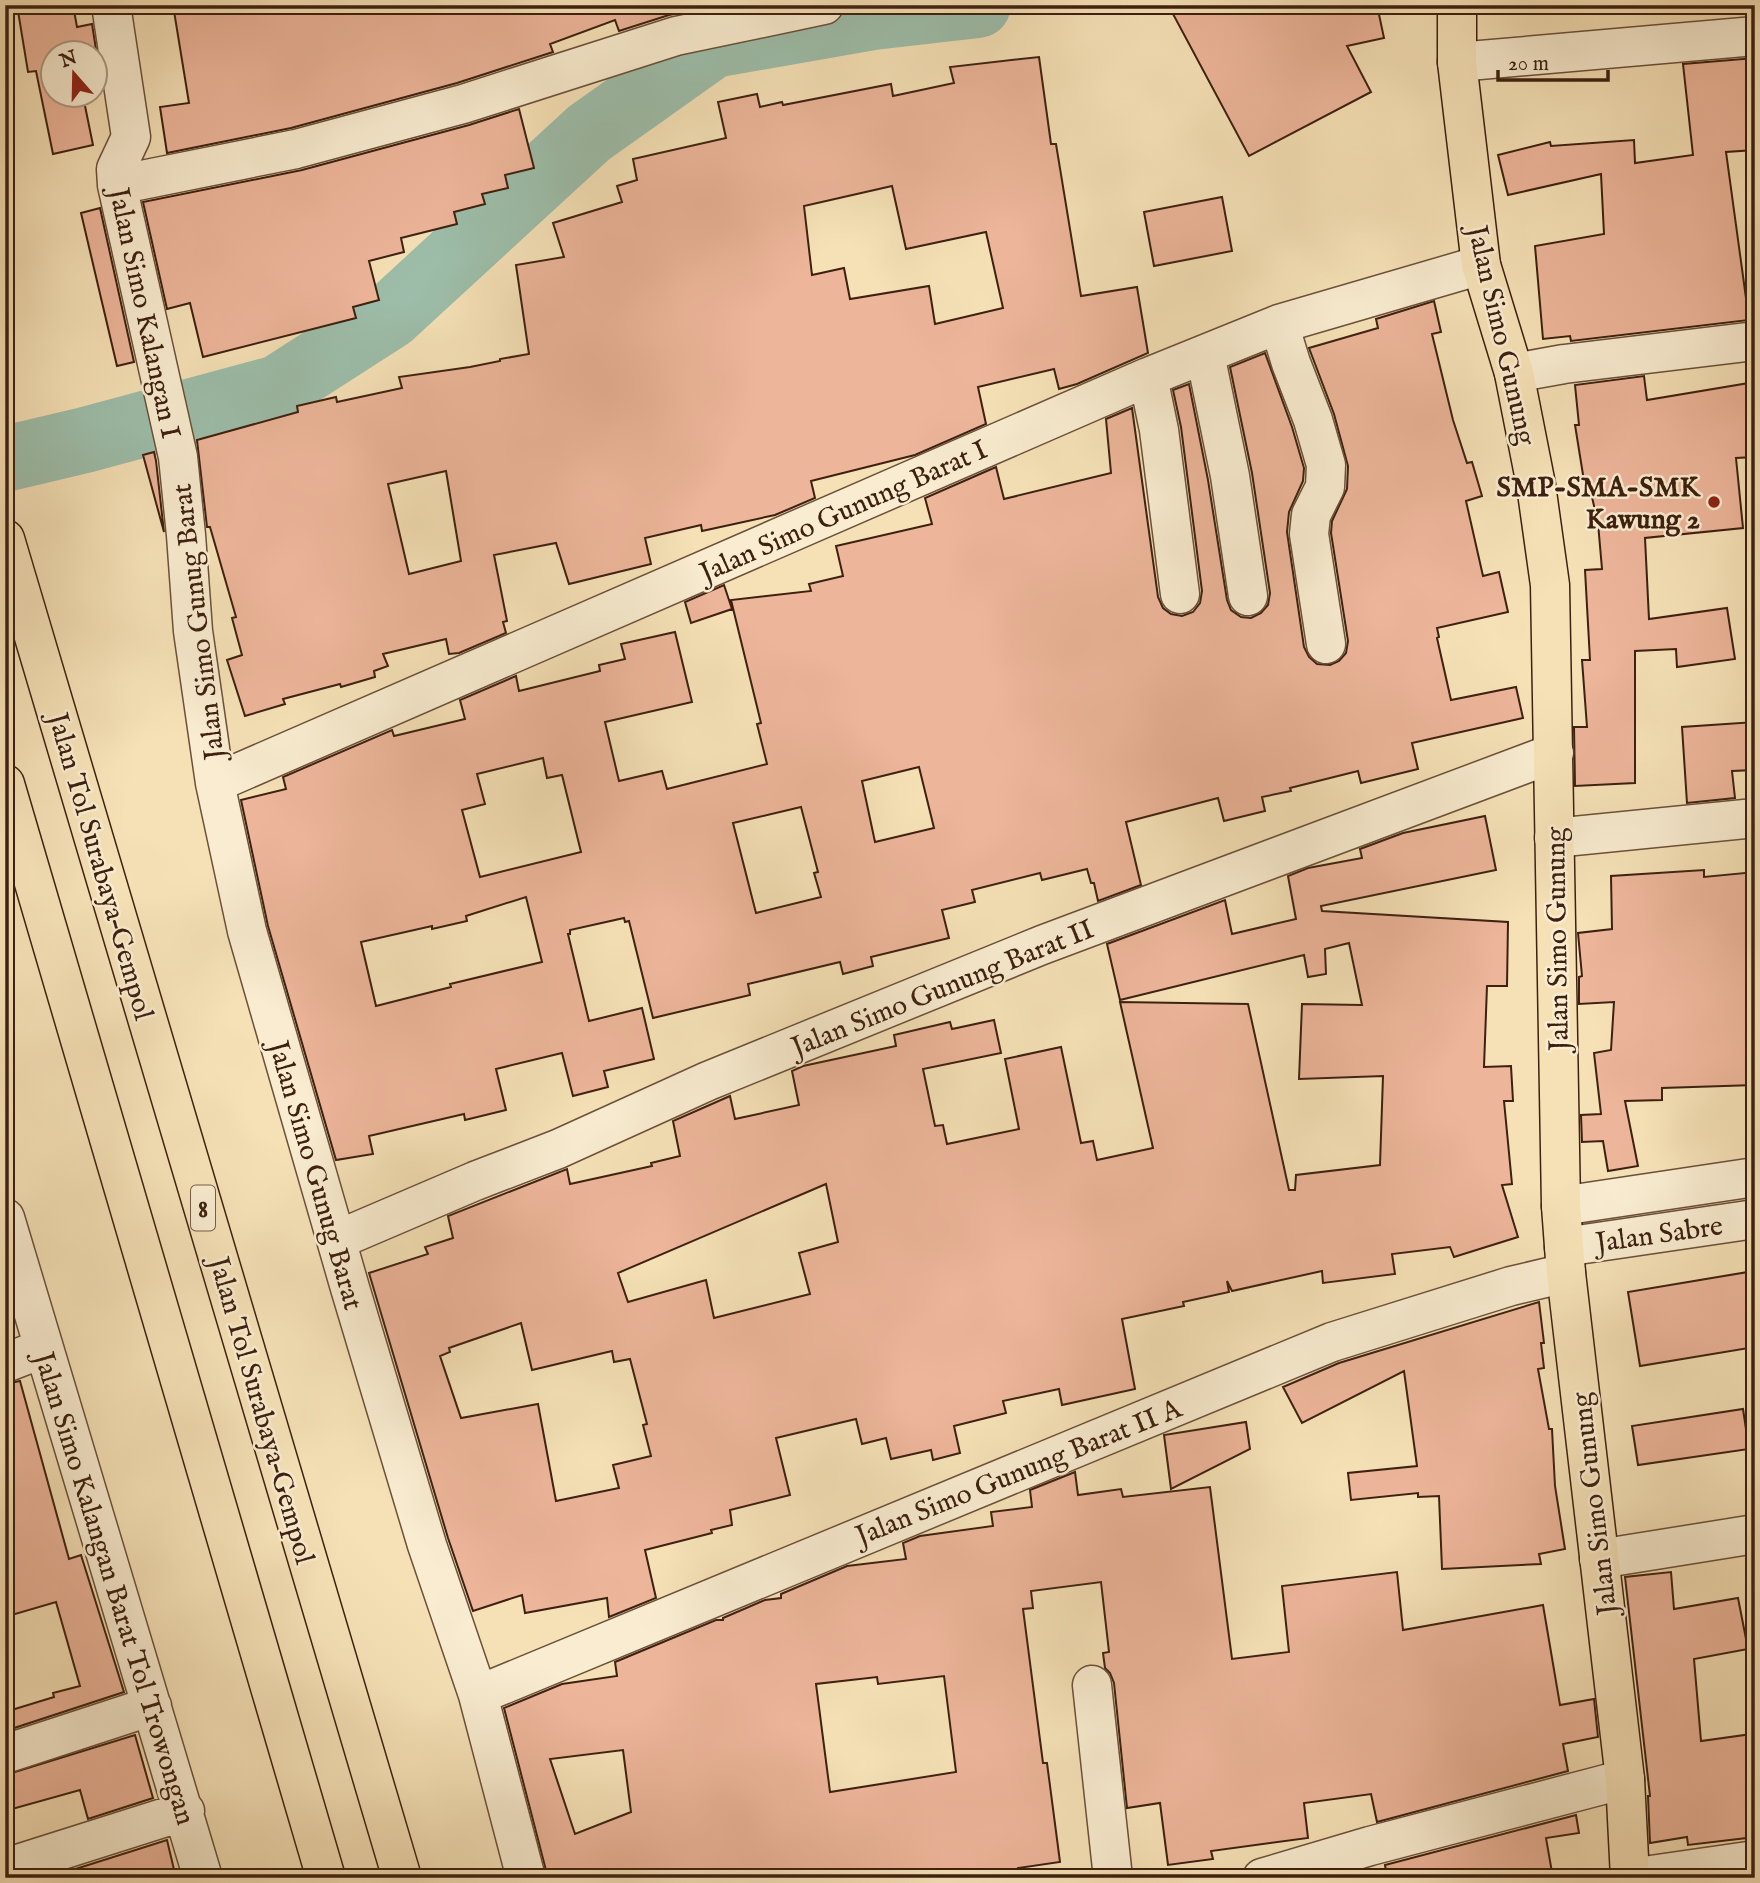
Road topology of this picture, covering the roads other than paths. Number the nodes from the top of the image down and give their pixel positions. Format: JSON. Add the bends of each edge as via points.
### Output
{"nodes":[{"id":1,"x":111,"y":5,"type":"edge"},
{"id":2,"x":824,"y":5,"type":"edge"},
{"id":3,"x":1457,"y":5,"type":"edge"},
{"id":4,"x":1755,"y":36,"type":"edge"},
{"id":5,"x":1457,"y":62,"type":"junction"},
{"id":6,"x":117,"y":185,"type":"junction"},
{"id":7,"x":1481,"y":265,"type":"junction"},
{"id":8,"x":1279,"y":324,"type":"junction"},
{"id":9,"x":1755,"y":341,"type":"edge"},
{"id":10,"x":1206,"y":354,"type":"junction"},
{"id":11,"x":1514,"y":373,"type":"junction"},
{"id":12,"x":1148,"y":377,"type":"junction"},
{"id":13,"x":178,"y":457,"type":"joint"},
{"id":14,"x":5,"y":539,"type":"edge"},
{"id":15,"x":1180,"y":594,"type":"dead end"},
{"id":16,"x":1248,"y":596,"type":"dead end"},
{"id":17,"x":1326,"y":644,"type":"dead end"},
{"id":18,"x":1554,"y":753,"type":"junction"},
{"id":19,"x":215,"y":783,"type":"junction"},
{"id":20,"x":5,"y":784,"type":"edge"},
{"id":21,"x":1755,"y":818,"type":"edge"},
{"id":22,"x":1554,"y":838,"type":"junction"},
{"id":23,"x":1755,"y":1177,"type":"edge"},
{"id":24,"x":1561,"y":1206,"type":"junction"},
{"id":25,"x":5,"y":1218,"type":"edge"},
{"id":26,"x":1755,"y":1219,"type":"edge"},
{"id":27,"x":337,"y":1240,"type":"junction"},
{"id":28,"x":1565,"y":1260,"type":"junction"},
{"id":29,"x":44,"y":1348,"type":"junction"},
{"id":30,"x":5,"y":1363,"type":"edge"},
{"id":31,"x":1755,"y":1534,"type":"edge"},
{"id":32,"x":1599,"y":1559,"type":"junction"},
{"id":33,"x":1091,"y":1685,"type":"dead end"},
{"id":34,"x":478,"y":1695,"type":"junction"},
{"id":35,"x":152,"y":1706,"type":"junction"},
{"id":36,"x":5,"y":1754,"type":"edge"},
{"id":37,"x":1625,"y":1779,"type":"junction"},
{"id":38,"x":185,"y":1811,"type":"junction"},
{"id":39,"x":1755,"y":1860,"type":"edge"},
{"id":40,"x":5,"y":1868,"type":"edge"},
{"id":41,"x":203,"y":1878,"type":"edge"},
{"id":42,"x":326,"y":1878,"type":"edge"},
{"id":43,"x":402,"y":1878,"type":"edge"},
{"id":44,"x":526,"y":1878,"type":"edge"},
{"id":45,"x":1113,"y":1878,"type":"edge"},
{"id":46,"x":1262,"y":1878,"type":"edge"},
{"id":47,"x":1630,"y":1878,"type":"edge"}],
"edges":[{"from":1,"to":6,"type":"street","name":"Jalan Simo Kalangan I","via":[[131,137],[116,169]]},
{"from":2,"to":6,"type":"street","via":[[676,36],[463,104],[296,149]]},
{"from":3,"to":5,"type":"main road","name":"Jalan Simo Gunung"},
{"from":4,"to":5,"type":"street"},
{"from":5,"to":7,"type":"main road","name":"Jalan Simo Gunung"},
{"from":6,"to":13,"type":"street","name":"Jalan Simo Kalangan I"},
{"from":7,"to":8,"type":"street","name":"Jalan Simo Gunung Barat I"},
{"from":7,"to":11,"type":"main road","name":"Jalan Simo Gunung"},
{"from":8,"to":10,"type":"street","name":"Jalan Simo Gunung Barat I"},
{"from":8,"to":17,"type":"street","via":[[1326,465],[1325,487],[1311,515],[1309,534]]},
{"from":9,"to":11,"type":"street"},
{"from":10,"to":12,"type":"street","name":"Jalan Simo Gunung Barat I"},
{"from":10,"to":16,"type":"street"},
{"from":11,"to":18,"type":"main road","name":"Jalan Simo Gunung","via":[[1550,585]]},
{"from":12,"to":15,"type":"street"},
{"from":12,"to":19,"type":"street","name":"Jalan Simo Gunung Barat I"},
{"from":13,"to":19,"type":"street","name":"Jalan Simo Gunug Barat","via":[[193,631]]},
{"from":14,"to":43,"type":"main road","name":"Jalan Tol Surabaya–Gempol","number":"8"},
{"from":18,"to":22,"type":"main road","name":"Jalan Simo Gunung"},
{"from":18,"to":27,"type":"street","name":"Jalan Simo Gunung Barat II","via":[[1042,945]]},
{"from":19,"to":27,"type":"street","name":"Jalan Simo Gunug Barat","via":[[247,931]]},
{"from":20,"to":42,"type":"main road"},
{"from":21,"to":22,"type":"street"},
{"from":22,"to":24,"type":"main road","name":"Jalan Simo Gunung"},
{"from":23,"to":24,"type":"street"},
{"from":24,"to":28,"type":"main road","name":"Jalan Simo Gunung"},
{"from":25,"to":29,"type":"street","name":"Jalan Simo Kalangan Barat Tol Trowongan"},
{"from":26,"to":28,"type":"street","name":"Jalan Sabre"},
{"from":27,"to":34,"type":"street","name":"Jalan Simo Gunug Barat","via":[[427,1545]]},
{"from":28,"to":32,"type":"main road","name":"Jalan Simo Gunung"},
{"from":28,"to":34,"type":"street","name":"Jalan Simo Gunung Barat II A","via":[[1511,1286],[1332,1342]]},
{"from":29,"to":30,"type":"street"},
{"from":29,"to":35,"type":"street","name":"Jalan Simo Kalangan Barat Tol Trowongan"},
{"from":31,"to":32,"type":"street"},
{"from":32,"to":37,"type":"main road","name":"Jalan Simo Gunung"},
{"from":33,"to":45,"type":"street"},
{"from":34,"to":44,"type":"street","name":"Jalan Simo Gunug Barat"},
{"from":35,"to":36,"type":"street"},
{"from":35,"to":38,"type":"street","name":"Jalan Simo Kalangan Barat Tol Trowongan"},
{"from":37,"to":46,"type":"street"},
{"from":37,"to":47,"type":"main road","name":"Jalan Simo Gunung"},
{"from":38,"to":40,"type":"street"},
{"from":38,"to":41,"type":"street","name":"Jalan Simo Kalangan Barat Tol Trowongan"},
{"from":39,"to":47,"type":"street"}]}
